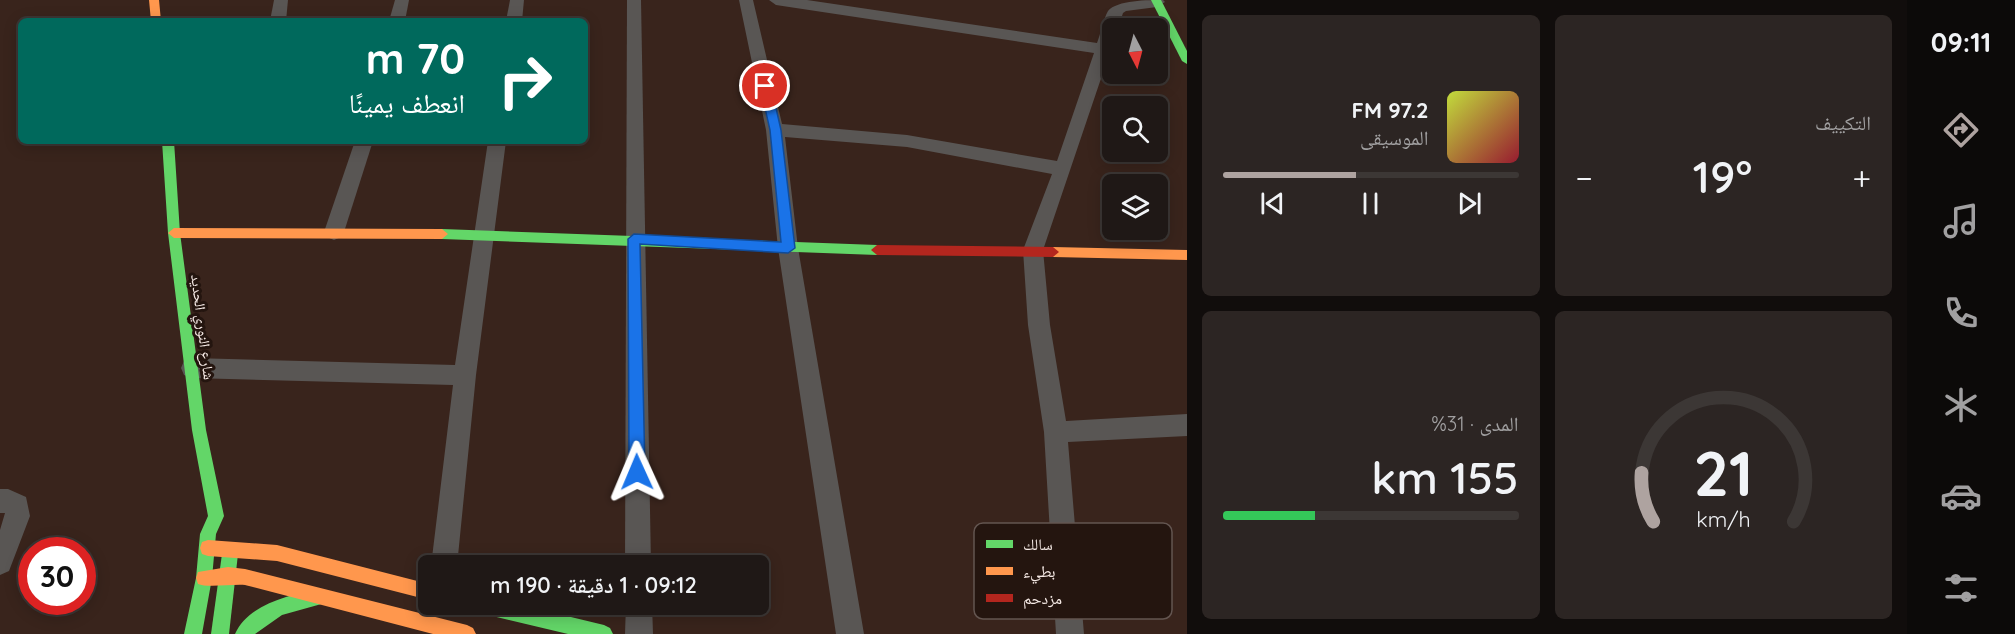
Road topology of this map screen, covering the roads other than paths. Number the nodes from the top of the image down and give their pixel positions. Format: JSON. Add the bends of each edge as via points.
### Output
{"nodes":[{"id":1,"x":154,"y":0,"type":"edge"},
{"id":2,"x":281,"y":0,"type":"edge"},
{"id":3,"x":402,"y":0,"type":"edge"},
{"id":4,"x":517,"y":0,"type":"edge"},
{"id":5,"x":634,"y":0,"type":"edge"},
{"id":6,"x":746,"y":0,"type":"edge"},
{"id":7,"x":777,"y":0,"type":"edge"},
{"id":8,"x":1156,"y":1,"type":"edge"},
{"id":9,"x":156,"y":18,"type":"edge"},
{"id":10,"x":278,"y":18,"type":"edge"},
{"id":11,"x":398,"y":18,"type":"edge"},
{"id":12,"x":514,"y":18,"type":"edge"},
{"id":13,"x":1114,"y":18,"type":"edge"},
{"id":14,"x":1102,"y":49,"type":"edge"},
{"id":15,"x":1102,"y":52,"type":"edge"},
{"id":16,"x":1187,"y":61,"type":"edge"},
{"id":17,"x":775,"y":130,"type":"junction"},
{"id":18,"x":168,"y":144,"type":"edge"},
{"id":19,"x":363,"y":144,"type":"edge"},
{"id":20,"x":497,"y":144,"type":"edge"},
{"id":21,"x":1063,"y":170,"type":"junction"},
{"id":22,"x":334,"y":232,"type":"junction"},
{"id":23,"x":174,"y":233,"type":"junction"},
{"id":24,"x":483,"y":234,"type":"junction"},
{"id":25,"x":634,"y":239,"type":"junction"},
{"id":26,"x":788,"y":248,"type":"junction"},
{"id":27,"x":1034,"y":250,"type":"junction"},
{"id":28,"x":1187,"y":255,"type":"edge"},
{"id":29,"x":192,"y":368,"type":"junction"},
{"id":30,"x":465,"y":375,"type":"junction"},
{"id":31,"x":1187,"y":425,"type":"edge"},
{"id":32,"x":1056,"y":432,"type":"junction"},
{"id":33,"x":0,"y":501,"type":"edge"},
{"id":34,"x":1062,"y":523,"type":"edge"},
{"id":35,"x":224,"y":524,"type":"junction"},
{"id":36,"x":208,"y":548,"type":"junction"},
{"id":37,"x":231,"y":548,"type":"junction"},
{"id":38,"x":445,"y":555,"type":"edge"},
{"id":39,"x":638,"y":555,"type":"edge"},
{"id":40,"x":0,"y":562,"type":"edge"},
{"id":41,"x":228,"y":575,"type":"junction"},
{"id":42,"x":204,"y":578,"type":"junction"},
{"id":43,"x":418,"y":589,"type":"edge"},
{"id":44,"x":323,"y":596,"type":"junction"},
{"id":45,"x":525,"y":615,"type":"edge"},
{"id":46,"x":639,"y":615,"type":"edge"},
{"id":47,"x":1069,"y":619,"type":"edge"},
{"id":48,"x":193,"y":634,"type":"edge"},
{"id":49,"x":220,"y":634,"type":"edge"},
{"id":50,"x":244,"y":634,"type":"edge"},
{"id":51,"x":467,"y":634,"type":"edge"},
{"id":52,"x":604,"y":634,"type":"edge"},
{"id":53,"x":639,"y":634,"type":"edge"},
{"id":54,"x":850,"y":634,"type":"edge"},
{"id":55,"x":1070,"y":634,"type":"edge"}],
"edges":[{"from":1,"to":9,"type":"street"},
{"from":2,"to":10,"type":"street"},
{"from":3,"to":11,"type":"street"},
{"from":4,"to":12,"type":"street"},
{"from":5,"to":25,"type":"street"},
{"from":6,"to":17,"type":"street"},
{"from":7,"to":14,"type":"street"},
{"from":8,"to":13,"type":"street","via":[[1122,6]]},
{"from":8,"to":16,"type":"street"},
{"from":15,"to":21,"type":"street"},
{"from":17,"to":21,"type":"street","via":[[907,141]]},
{"from":17,"to":26,"type":"street"},
{"from":18,"to":23,"type":"street","name":"شارع النوري الحديد"},
{"from":19,"to":22,"type":"street"},
{"from":20,"to":24,"type":"street"},
{"from":21,"to":27,"type":"street"},
{"from":22,"to":23,"type":"street"},
{"from":22,"to":24,"type":"street"},
{"from":23,"to":29,"type":"street","name":"شارع النوري الحديد"},
{"from":24,"to":25,"type":"street"},
{"from":24,"to":30,"type":"street"},
{"from":25,"to":26,"type":"street"},
{"from":25,"to":39,"type":"street"},
{"from":26,"to":27,"type":"street"},
{"from":26,"to":54,"type":"street"},
{"from":27,"to":28,"type":"street"},
{"from":27,"to":32,"type":"street","via":[[1039,325]]},
{"from":29,"to":30,"type":"street"},
{"from":29,"to":35,"type":"street","name":"شارع النوري الحديد","via":[[200,430]]},
{"from":30,"to":38,"type":"street"},
{"from":31,"to":32,"type":"street"},
{"from":32,"to":34,"type":"street"},
{"from":33,"to":40,"type":"street","via":[[17,506],[18,516]]},
{"from":35,"to":36,"type":"street","name":"شارع النوري الحديد","via":[[208,534]]},
{"from":35,"to":37,"type":"street","name":"شارع النوري الحديد"},
{"from":36,"to":37,"type":"street"},
{"from":36,"to":42,"type":"street","name":"شارع النوري الحديد"},
{"from":37,"to":41,"type":"street","name":"شارع النوري الحديد"},
{"from":37,"to":43,"type":"street","via":[[277,553]]},
{"from":41,"to":42,"type":"street"},
{"from":41,"to":44,"type":"street"},
{"from":41,"to":49,"type":"street","name":"شارع النوري الحديد"},
{"from":42,"to":48,"type":"street","name":"شارع النوري الحديد"},
{"from":44,"to":50,"type":"street","via":[[278,607]]},
{"from":44,"to":51,"type":"street"},
{"from":45,"to":52,"type":"street"},
{"from":46,"to":53,"type":"street"},
{"from":47,"to":55,"type":"street"}]}
